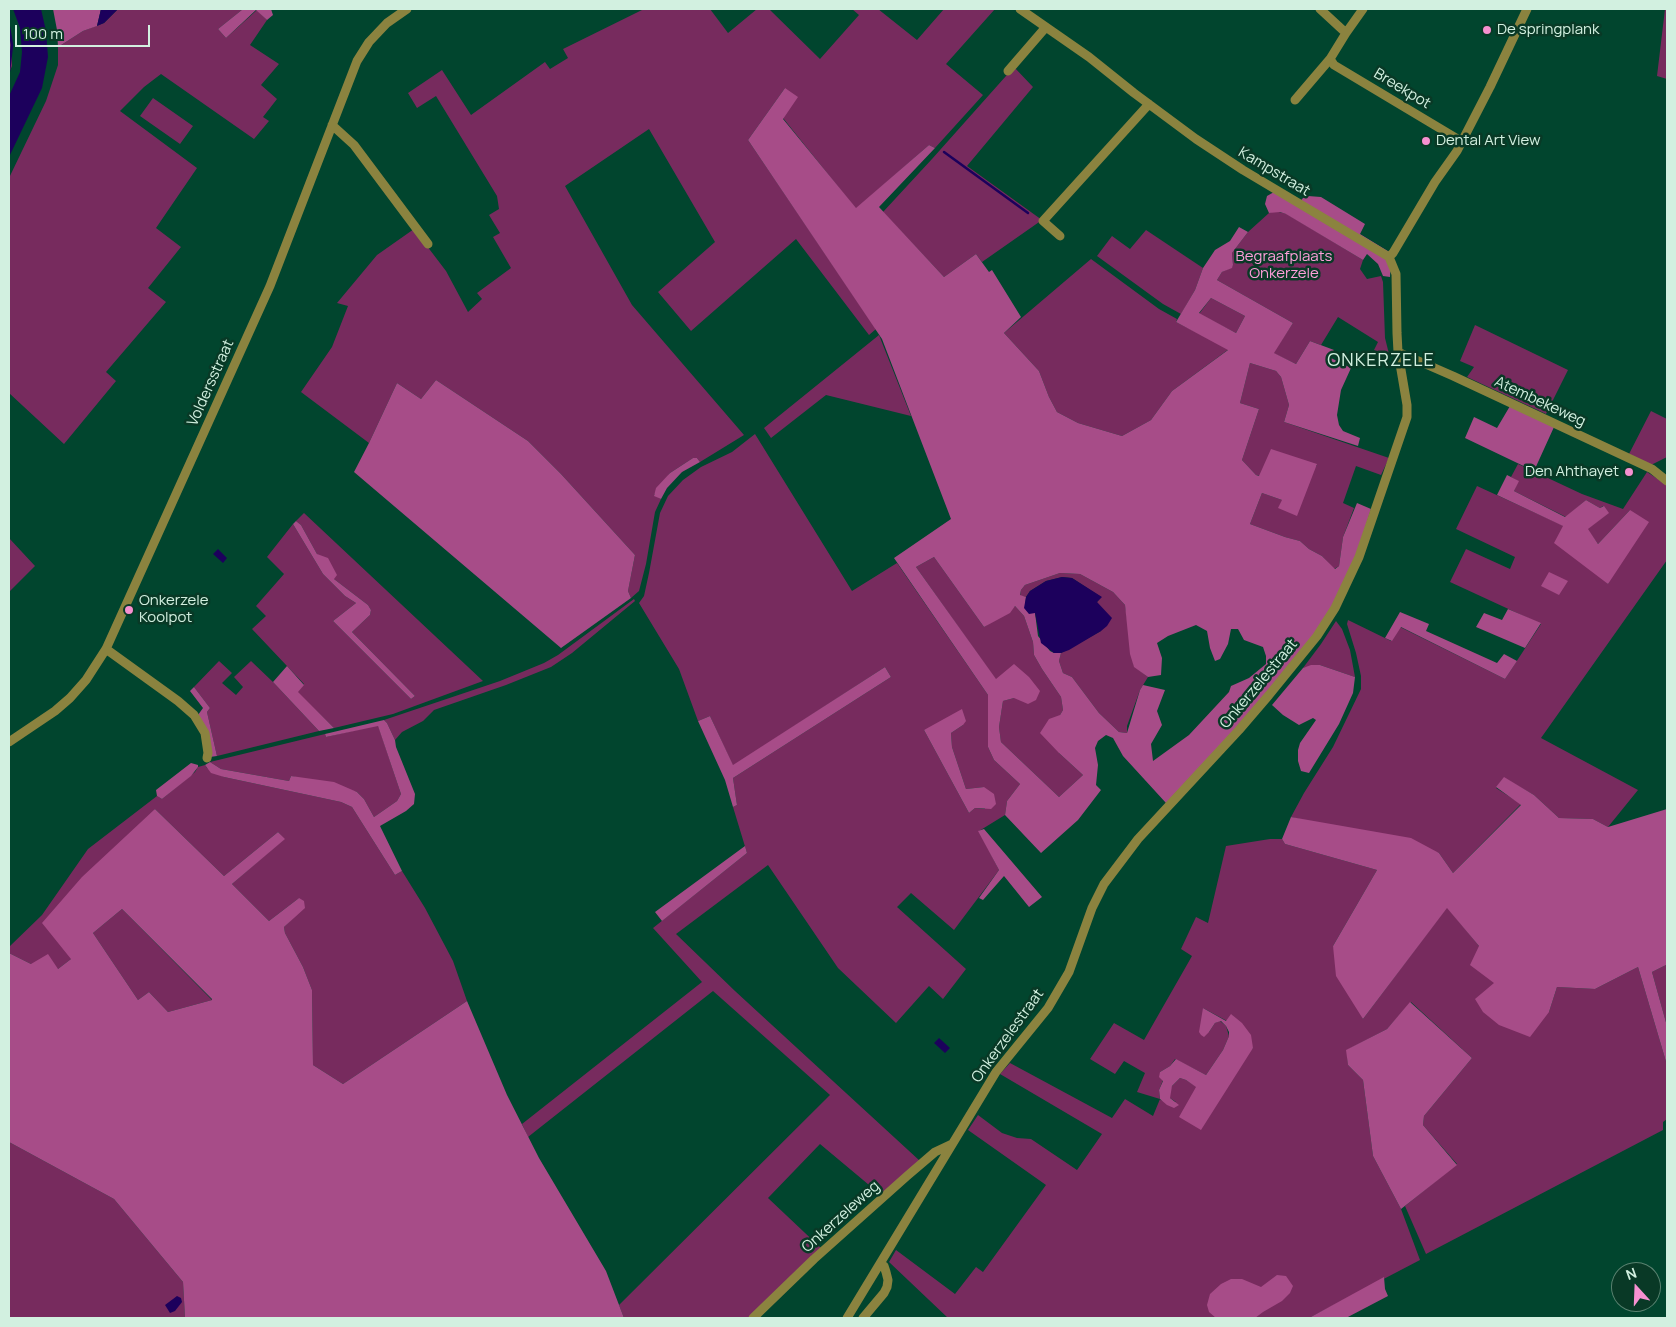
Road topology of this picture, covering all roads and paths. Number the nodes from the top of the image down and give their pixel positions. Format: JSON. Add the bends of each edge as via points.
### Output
{"nodes":[{"id":1,"x":407,"y":9,"type":"edge"},
{"id":2,"x":1020,"y":9,"type":"edge"},
{"id":3,"x":1320,"y":9,"type":"edge"},
{"id":4,"x":1362,"y":9,"type":"edge"},
{"id":5,"x":1527,"y":9,"type":"edge"},
{"id":6,"x":1046,"y":27,"type":"junction"},
{"id":7,"x":1346,"y":33,"type":"junction"},
{"id":8,"x":1330,"y":59,"type":"junction"},
{"id":9,"x":1008,"y":71,"type":"dead end"},
{"id":10,"x":1295,"y":100,"type":"dead end"},
{"id":11,"x":1149,"y":104,"type":"junction"},
{"id":12,"x":332,"y":125,"type":"junction"},
{"id":13,"x":1462,"y":141,"type":"junction"},
{"id":14,"x":1060,"y":236,"type":"dead end"},
{"id":15,"x":428,"y":244,"type":"dead end"},
{"id":16,"x":1390,"y":257,"type":"junction"},
{"id":17,"x":1398,"y":352,"type":"junction"},
{"id":18,"x":1667,"y":481,"type":"edge"},
{"id":19,"x":106,"y":649,"type":"junction"},
{"id":20,"x":9,"y":742,"type":"edge"},
{"id":21,"x":207,"y":758,"type":"dead end"},
{"id":22,"x":953,"y":1144,"type":"junction"},
{"id":23,"x":880,"y":1264,"type":"junction"},
{"id":24,"x":753,"y":1318,"type":"edge"},
{"id":25,"x":847,"y":1318,"type":"edge"},
{"id":26,"x":863,"y":1318,"type":"edge"}],
"edges":[{"from":1,"to":12,"type":"street","name":"Voldersstraat","via":[[387,23],[369,42],[357,61]]},
{"from":2,"to":6,"type":"street","name":"Kampstraat"},
{"from":3,"to":7,"type":"street"},
{"from":4,"to":7,"type":"street"},
{"from":5,"to":13,"type":"street"},
{"from":6,"to":9,"type":"street"},
{"from":6,"to":11,"type":"street","name":"Kampstraat"},
{"from":7,"to":8,"type":"street"},
{"from":8,"to":10,"type":"street"},
{"from":8,"to":13,"type":"street","name":"Breekpot","via":[[1334,65]]},
{"from":11,"to":14,"type":"street","via":[[1043,222]]},
{"from":11,"to":16,"type":"street","name":"Kampstraat","via":[[1243,170]]},
{"from":12,"to":15,"type":"street","via":[[354,145]]},
{"from":12,"to":19,"type":"street","name":"Voldersstraat","via":[[270,286]]},
{"from":13,"to":16,"type":"street"},
{"from":16,"to":17,"type":"street","name":"Onkerzelestraat","via":[[1396,274]]},
{"from":17,"to":18,"type":"street","name":"Atembekeweg","via":[[1652,470]]},
{"from":17,"to":22,"type":"street","name":"Onkerzelestraat","via":[[1407,417],[1359,557],[1335,608],[1317,636],[1269,695],[1138,839],[1104,884],[1068,972],[1048,1008],[996,1072]]},
{"from":19,"to":20,"type":"street","name":"Voldersstraat","via":[[70,698],[55,712]]},
{"from":19,"to":21,"type":"street","via":[[194,715],[205,732]]},
{"from":22,"to":23,"type":"street","name":"Onkerzelestraat"},
{"from":22,"to":24,"type":"street","name":"Onkerzeleweg","via":[[935,1152],[907,1176]]},
{"from":23,"to":25,"type":"street","name":"Onkerzelestraat"},
{"from":23,"to":26,"type":"street","via":[[886,1272],[887,1287]]}]}
